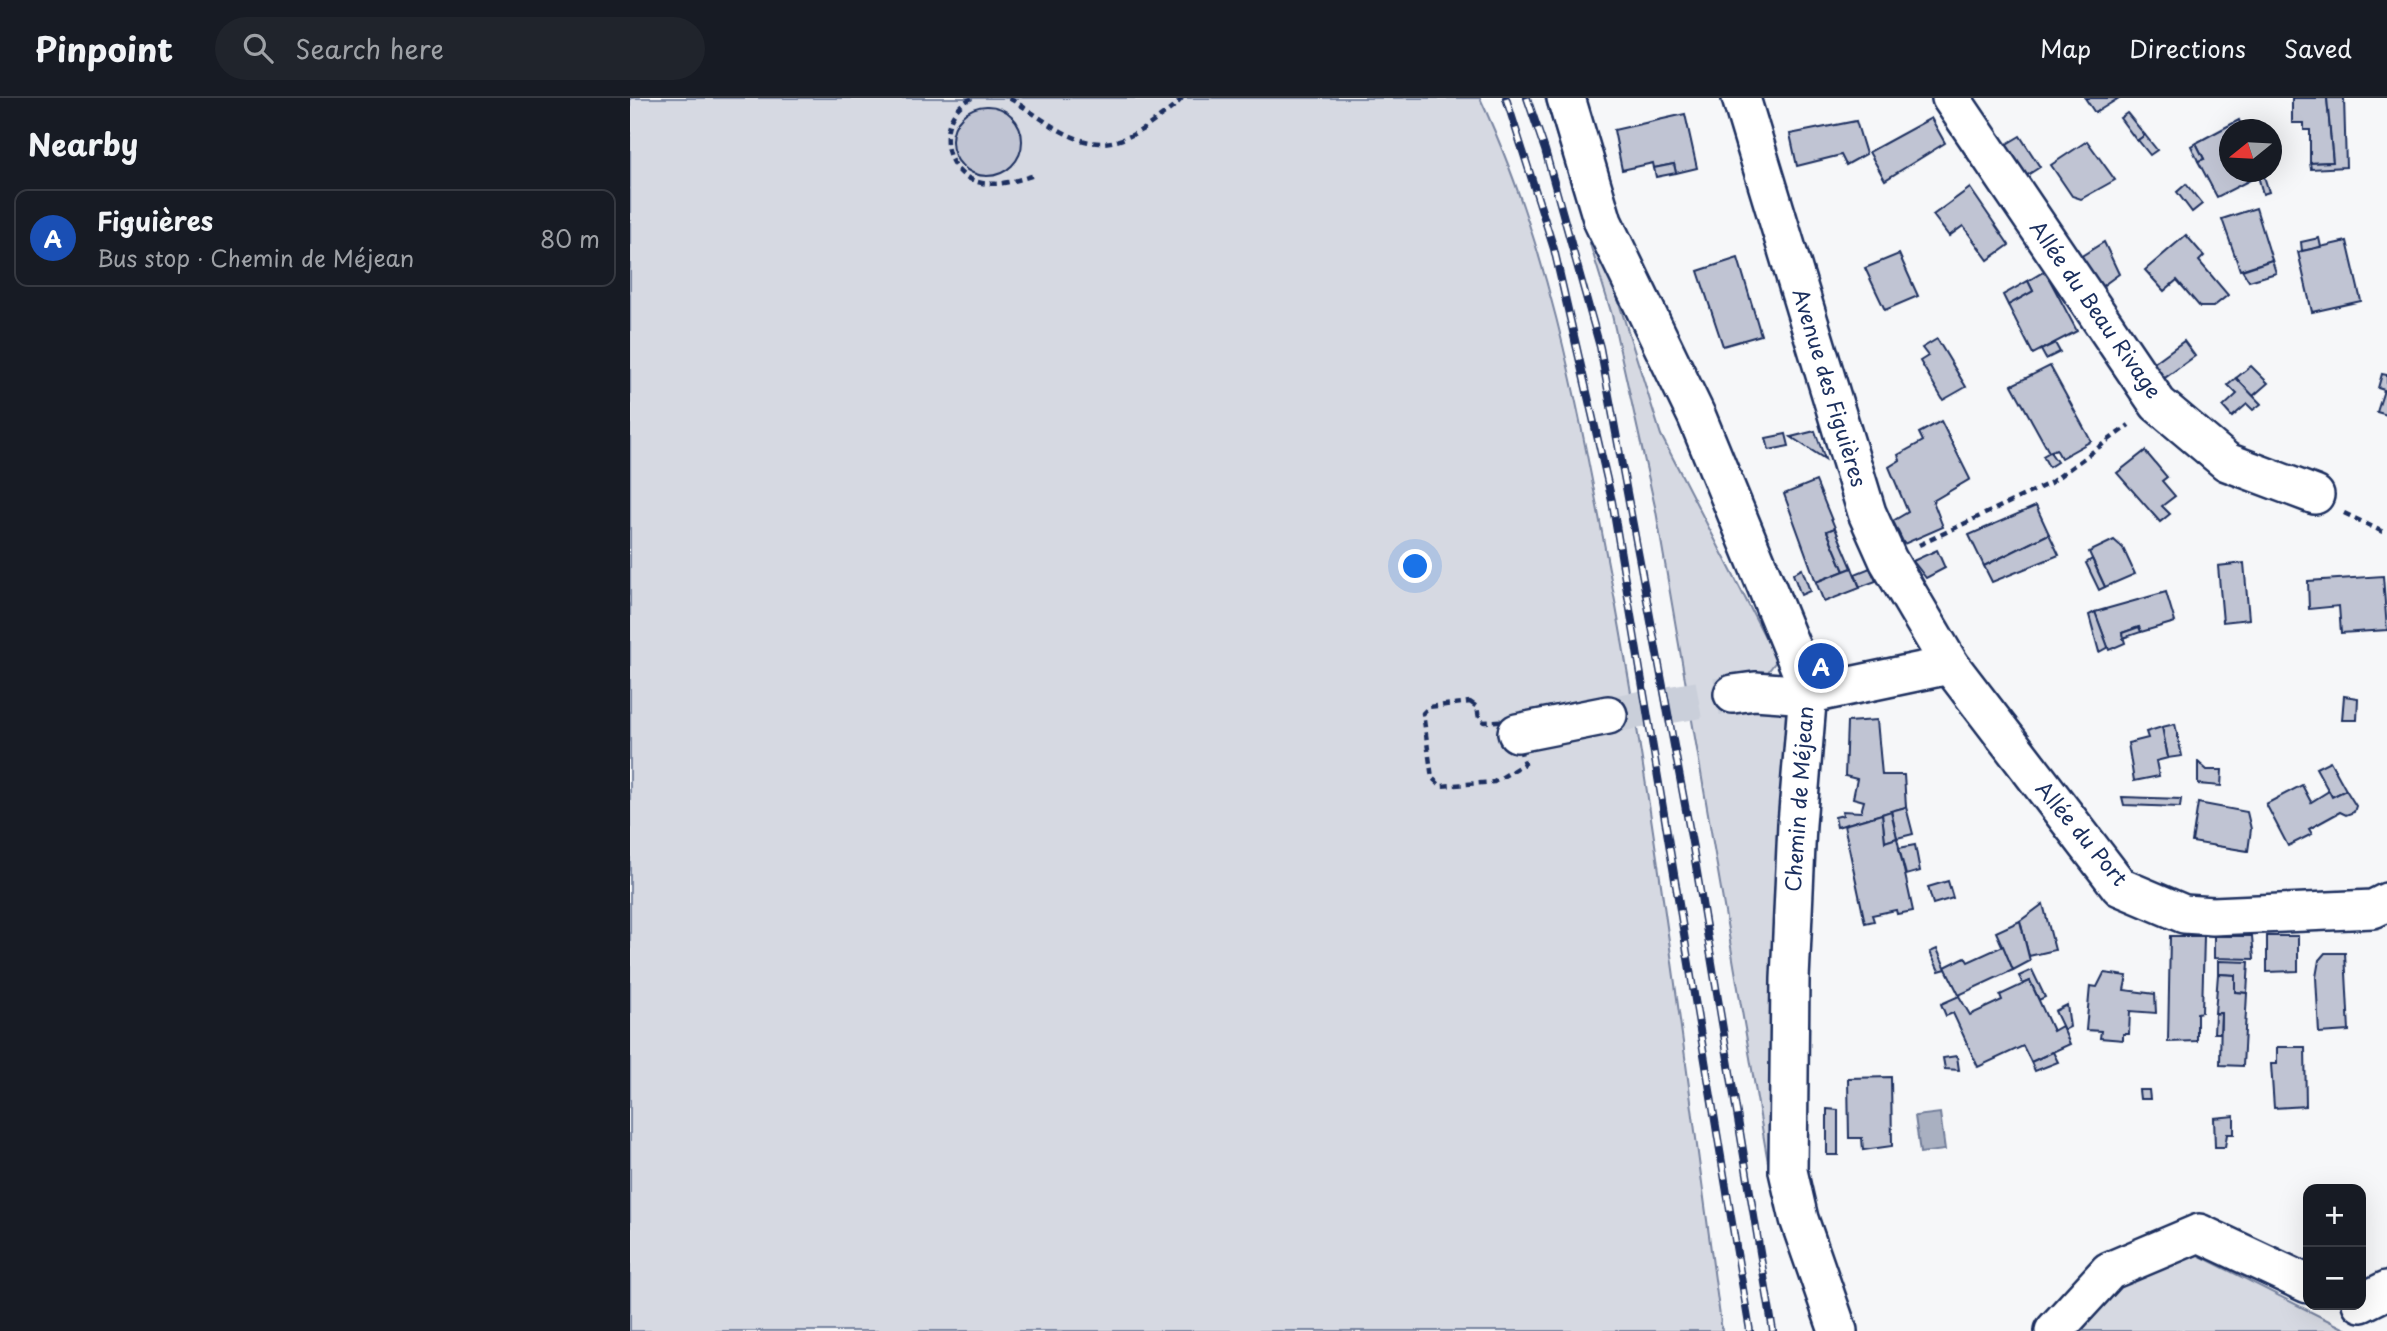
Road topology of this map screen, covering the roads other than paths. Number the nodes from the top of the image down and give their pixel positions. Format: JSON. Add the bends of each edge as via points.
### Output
{"nodes":[{"id":1,"x":1566,"y":98,"type":"edge"},
{"id":2,"x":1741,"y":98,"type":"edge"},
{"id":3,"x":1951,"y":98,"type":"edge"},
{"id":4,"x":2315,"y":495,"type":"road end"},
{"id":5,"x":1950,"y":665,"type":"junction"},
{"id":6,"x":1733,"y":694,"type":"tunnel mouth"},
{"id":7,"x":1807,"y":695,"type":"junction"},
{"id":8,"x":1608,"y":715,"type":"tunnel mouth"},
{"id":9,"x":1517,"y":733,"type":"road end"},
{"id":10,"x":2387,"y":902,"type":"edge"},
{"id":11,"x":2303,"y":1282,"type":"edge"},
{"id":12,"x":2387,"y":1290,"type":"edge"},
{"id":13,"x":2366,"y":1300,"type":"edge"},
{"id":14,"x":1838,"y":1331,"type":"edge"},
{"id":15,"x":2054,"y":1331,"type":"edge"}],
"edges":[{"from":1,"to":7,"type":"street","name":"Chemin de Méjean","via":[[1603,222],[1697,417]]},
{"from":2,"to":5,"type":"street","name":"Avenue des Figuières","via":[[1867,513],[1888,560]]},
{"from":3,"to":4,"type":"street","name":"Allée du Beau Rivage","via":[[2158,404],[2227,462]]},
{"from":5,"to":7,"type":"street"},
{"from":5,"to":10,"type":"street","name":"Allée du Port","via":[[2120,887],[2184,914],[2213,916],[2374,909]]},
{"from":6,"to":7,"type":"street"},
{"from":7,"to":14,"type":"street","name":"Chemin de Méjean","via":[[1790,979],[1788,1171],[1798,1219]]},
{"from":8,"to":9,"type":"street"},
{"from":11,"to":15,"type":"street","via":[[2199,1233],[2109,1271]]},
{"from":12,"to":13,"type":"street"}]}
